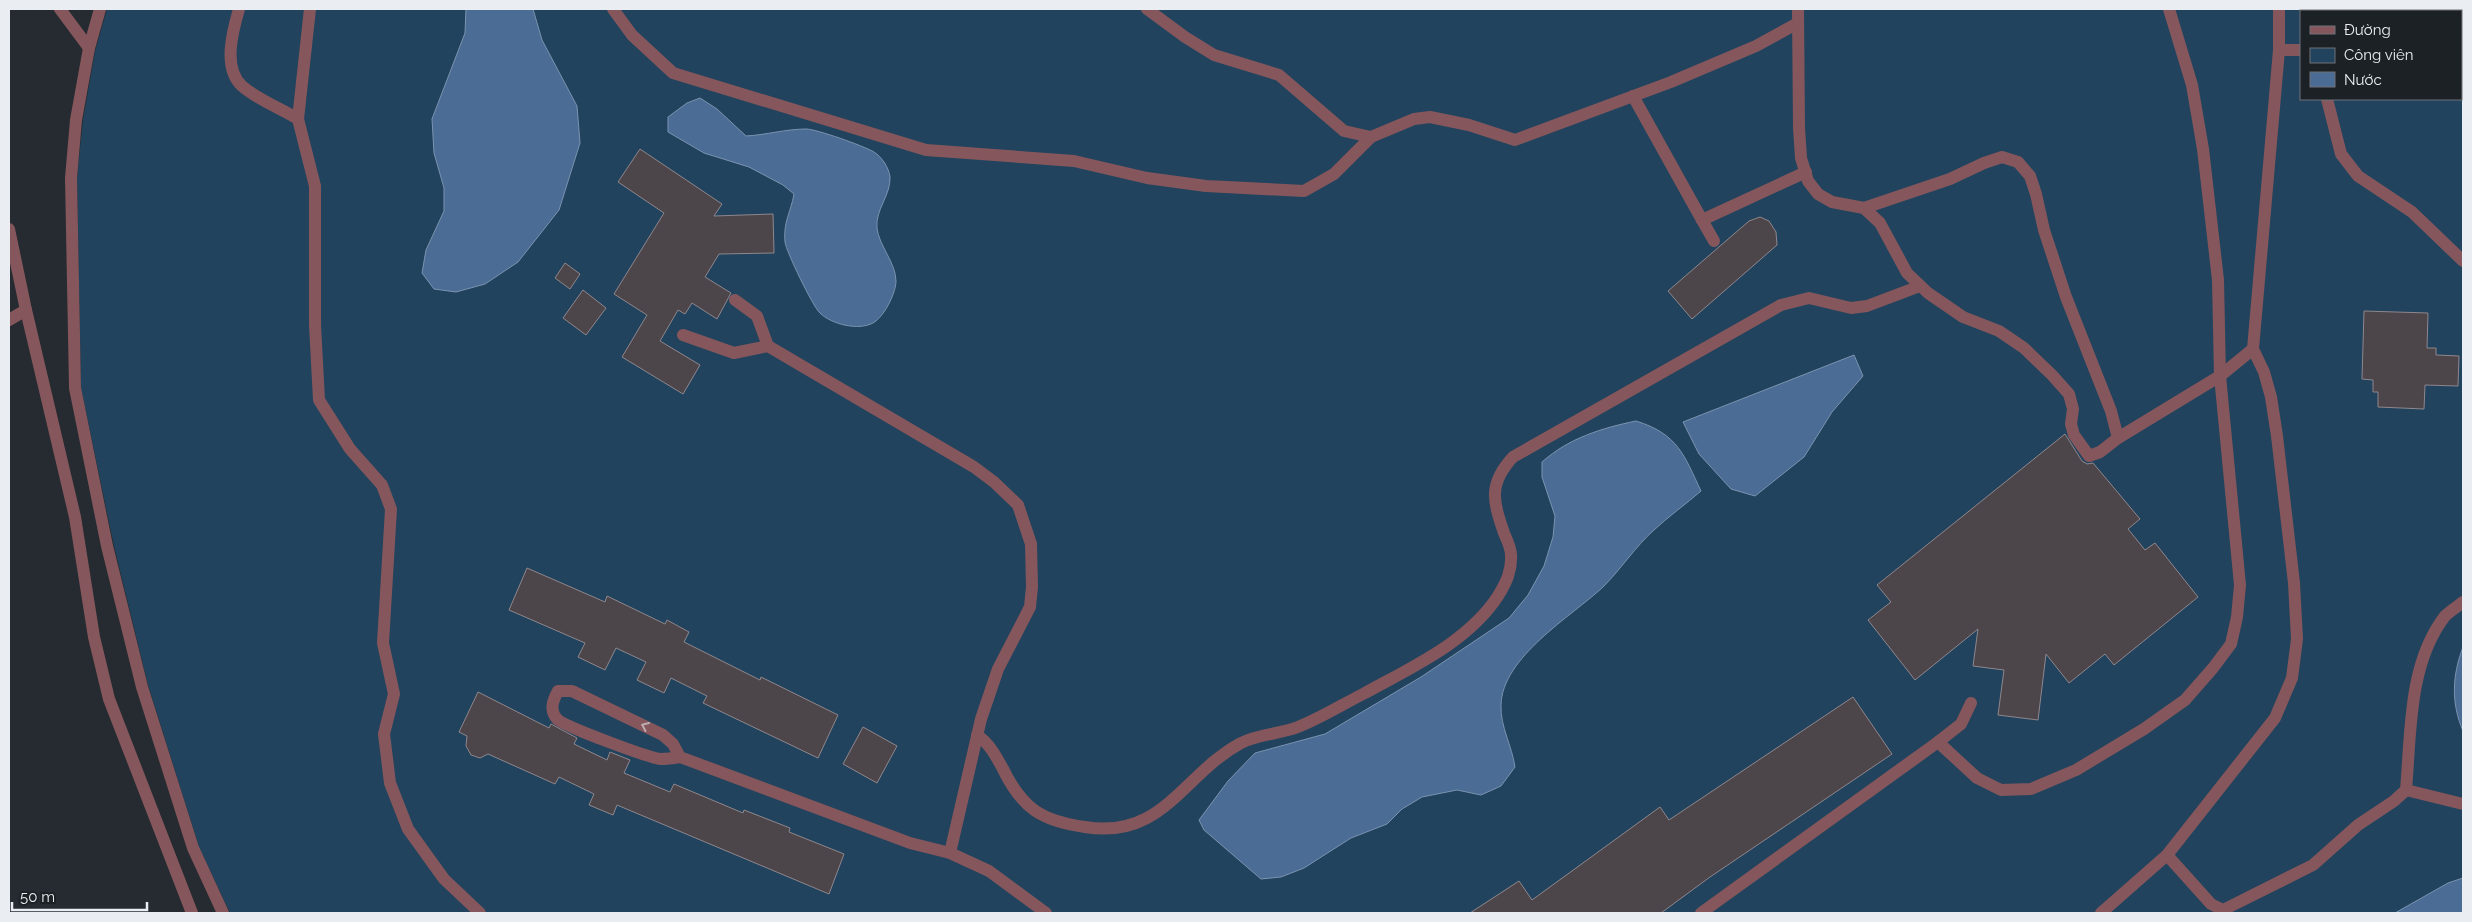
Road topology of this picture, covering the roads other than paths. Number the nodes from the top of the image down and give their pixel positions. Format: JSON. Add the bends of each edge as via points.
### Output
{"nodes":[{"id":1,"x":60,"y":9,"type":"edge"},
{"id":2,"x":100,"y":9,"type":"edge"},
{"id":3,"x":239,"y":9,"type":"edge"},
{"id":4,"x":310,"y":9,"type":"edge"},
{"id":5,"x":613,"y":9,"type":"edge"},
{"id":6,"x":1147,"y":9,"type":"edge"},
{"id":7,"x":1798,"y":9,"type":"edge"},
{"id":8,"x":2169,"y":9,"type":"edge"},
{"id":9,"x":2279,"y":9,"type":"edge"},
{"id":10,"x":1798,"y":23,"type":"junction"},
{"id":11,"x":89,"y":48,"type":"junction"},
{"id":12,"x":2279,"y":50,"type":"junction"},
{"id":13,"x":2300,"y":50,"type":"edge"},
{"id":14,"x":1633,"y":96,"type":"junction"},
{"id":15,"x":2328,"y":100,"type":"edge"},
{"id":16,"x":298,"y":119,"type":"junction"},
{"id":17,"x":1371,"y":137,"type":"junction"},
{"id":18,"x":1806,"y":172,"type":"junction"},
{"id":19,"x":1864,"y":208,"type":"junction"},
{"id":20,"x":1702,"y":220,"type":"junction"},
{"id":21,"x":9,"y":229,"type":"edge"},
{"id":22,"x":1714,"y":240,"type":"dead end"},
{"id":23,"x":2463,"y":261,"type":"edge"},
{"id":24,"x":1920,"y":286,"type":"junction"},
{"id":25,"x":735,"y":300,"type":"dead end"},
{"id":26,"x":26,"y":310,"type":"junction"},
{"id":27,"x":9,"y":320,"type":"edge"},
{"id":28,"x":683,"y":335,"type":"dead end"},
{"id":29,"x":768,"y":346,"type":"junction"},
{"id":30,"x":2253,"y":349,"type":"junction"},
{"id":31,"x":2220,"y":376,"type":"junction"},
{"id":32,"x":2118,"y":438,"type":"junction"},
{"id":33,"x":2463,"y":602,"type":"edge"},
{"id":34,"x":1971,"y":703,"type":"dead end"},
{"id":35,"x":977,"y":735,"type":"junction"},
{"id":36,"x":1938,"y":742,"type":"junction"},
{"id":37,"x":680,"y":757,"type":"junction"},
{"id":38,"x":2406,"y":790,"type":"junction"},
{"id":39,"x":2463,"y":804,"type":"edge"},
{"id":40,"x":950,"y":853,"type":"junction"},
{"id":41,"x":2167,"y":856,"type":"junction"},
{"id":42,"x":2223,"y":912,"type":"edge"},
{"id":43,"x":192,"y":913,"type":"edge"},
{"id":44,"x":223,"y":913,"type":"edge"},
{"id":45,"x":480,"y":913,"type":"edge"},
{"id":46,"x":1046,"y":913,"type":"edge"},
{"id":47,"x":1701,"y":913,"type":"edge"},
{"id":48,"x":2102,"y":913,"type":"edge"}],
"edges":[{"from":1,"to":11,"type":"street"},
{"from":2,"to":11,"type":"street"},
{"from":3,"to":16,"type":"street","via":[[230,40],[231,64],[240,84]]},
{"from":4,"to":16,"type":"street"},
{"from":5,"to":17,"type":"street","via":[[632,35],[673,73],[926,150],[1074,161],[1147,178],[1206,186],[1304,191],[1334,174]]},
{"from":6,"to":17,"type":"street","via":[[1214,55],[1279,75],[1344,131]]},
{"from":7,"to":10,"type":"street"},
{"from":8,"to":31,"type":"street","via":[[2192,85],[2203,149],[2218,280]]},
{"from":9,"to":12,"type":"street"},
{"from":10,"to":14,"type":"street","via":[[1756,46]]},
{"from":10,"to":18,"type":"street","via":[[1799,128],[1801,158]]},
{"from":11,"to":44,"type":"street","via":[[76,120],[71,178],[75,388],[107,546],[142,687],[193,848]]},
{"from":12,"to":13,"type":"street"},
{"from":12,"to":30,"type":"street"},
{"from":14,"to":17,"type":"street","via":[[1515,140],[1430,117],[1414,119]]},
{"from":14,"to":20,"type":"street"},
{"from":15,"to":23,"type":"street","via":[[2341,154],[2358,176],[2412,212]]},
{"from":16,"to":45,"type":"street","via":[[315,186],[315,325],[319,400],[350,449],[382,484],[390,509],[383,642],[394,694],[384,734],[390,783],[408,829],[444,879]]},
{"from":18,"to":19,"type":"street","via":[[1808,181],[1818,194],[1832,202]]},
{"from":18,"to":20,"type":"street"},
{"from":19,"to":24,"type":"street","via":[[1880,223],[1907,273]]},
{"from":19,"to":32,"type":"street","via":[[1950,180],[2002,157],[2018,162],[2030,176],[2066,297],[2111,411]]},
{"from":20,"to":22,"type":"street"},
{"from":21,"to":26,"type":"street"},
{"from":24,"to":32,"type":"street","via":[[1963,317],[1999,331],[2024,348],[2052,375],[2068,394],[2074,435],[2088,456],[2100,452]]},
{"from":24,"to":35,"type":"street","via":[[1866,306],[1852,308],[1809,298],[1781,306],[1513,457],[1504,467],[1494,492],[1511,553],[1508,578],[1497,598],[1469,629],[1424,661],[1326,714],[1298,727],[1250,739],[1222,754],[1161,810],[1132,826],[1085,828],[1044,818],[1022,801],[985,740]]},
{"from":25,"to":29,"type":"street","via":[[757,316]]},
{"from":26,"to":27,"type":"street"},
{"from":26,"to":43,"type":"street","via":[[75,517],[94,637],[110,699]]},
{"from":28,"to":29,"type":"street","via":[[734,353]]},
{"from":29,"to":35,"type":"street","via":[[974,467],[1018,505],[1031,544],[1030,606],[998,669]]},
{"from":30,"to":31,"type":"street"},
{"from":30,"to":41,"type":"street","via":[[2271,397],[2277,436],[2297,639],[2292,678],[2275,718]]},
{"from":31,"to":32,"type":"street"},
{"from":31,"to":36,"type":"street","via":[[2240,585],[2231,644],[2213,668],[2184,700],[2144,729],[2076,770],[2031,788],[2001,790],[1977,778]]},
{"from":33,"to":38,"type":"street","via":[[2446,616],[2426,651],[2414,698]]},
{"from":34,"to":36,"type":"street","via":[[1961,724]]},
{"from":35,"to":40,"type":"street"},
{"from":36,"to":47,"type":"street"},
{"from":37,"to":37,"type":"street","one_way":true,"via":[[663,735],[572,691],[558,691],[552,701],[558,720],[572,728],[660,759]]},
{"from":37,"to":40,"type":"street","via":[[910,843]]},
{"from":38,"to":39,"type":"street"},
{"from":38,"to":42,"type":"street","via":[[2313,865]]},
{"from":40,"to":46,"type":"street","via":[[989,871]]},
{"from":41,"to":42,"type":"street","via":[[2211,904]]},
{"from":41,"to":48,"type":"street"}]}
